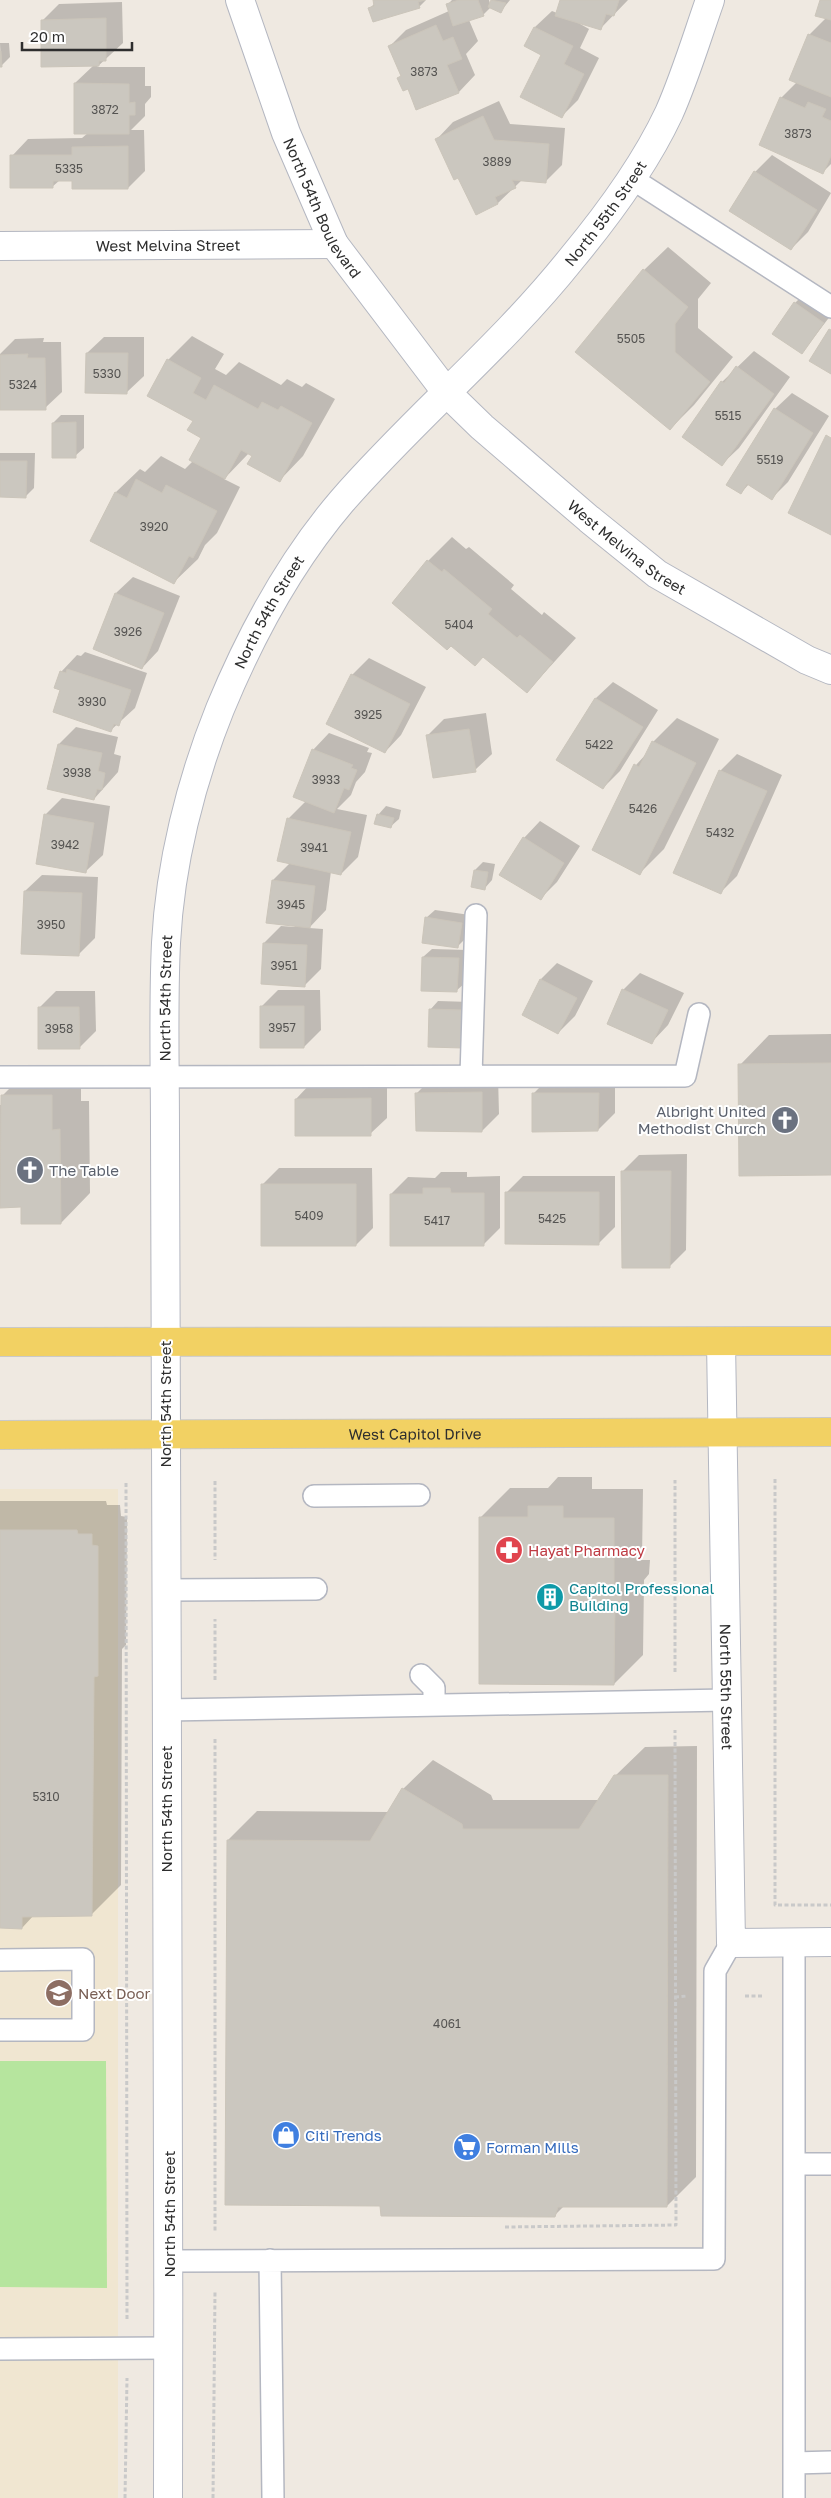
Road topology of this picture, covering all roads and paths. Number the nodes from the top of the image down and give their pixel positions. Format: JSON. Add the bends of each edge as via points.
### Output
{"nodes":[{"id":1,"x":240,"y":0,"type":"edge"},
{"id":2,"x":710,"y":0,"type":"edge"},
{"id":3,"x":631,"y":178,"type":"junction"},
{"id":4,"x":334,"y":244,"type":"junction"},
{"id":5,"x":0,"y":246,"type":"edge"},
{"id":6,"x":831,"y":307,"type":"edge"},
{"id":7,"x":447,"y":393,"type":"junction"},
{"id":8,"x":831,"y":670,"type":"edge"},
{"id":9,"x":476,"y":915,"type":"dead end"},
{"id":10,"x":700,"y":1014,"type":"dead end"},
{"id":11,"x":165,"y":1076,"type":"junction"},
{"id":12,"x":471,"y":1076,"type":"junction"},
{"id":13,"x":0,"y":1077,"type":"edge"},
{"id":14,"x":831,"y":1340,"type":"edge"},
{"id":15,"x":165,"y":1341,"type":"junction"},
{"id":16,"x":0,"y":1342,"type":"edge"},
{"id":17,"x":721,"y":1342,"type":"junction"},
{"id":18,"x":831,"y":1432,"type":"edge"},
{"id":19,"x":166,"y":1433,"type":"junction"},
{"id":20,"x":722,"y":1433,"type":"junction"},
{"id":21,"x":0,"y":1436,"type":"edge"},
{"id":22,"x":774,"y":1479,"type":"dead end"},
{"id":23,"x":675,"y":1480,"type":"dead end"},
{"id":24,"x":215,"y":1481,"type":"dead end"},
{"id":25,"x":126,"y":1483,"type":"dead end"},
{"id":26,"x":419,"y":1495,"type":"dead end"},
{"id":27,"x":314,"y":1496,"type":"dead end"},
{"id":28,"x":166,"y":1590,"type":"junction"},
{"id":29,"x":215,"y":1590,"type":"junction"},
{"id":30,"x":316,"y":1590,"type":"dead end"},
{"id":31,"x":422,"y":1675,"type":"dead end"},
{"id":32,"x":727,"y":1700,"type":"junction"},
{"id":33,"x":675,"y":1701,"type":"junction"},
{"id":34,"x":434,"y":1705,"type":"junction"},
{"id":35,"x":215,"y":1709,"type":"junction"},
{"id":36,"x":166,"y":1710,"type":"junction"},
{"id":37,"x":831,"y":1905,"type":"edge"},
{"id":38,"x":794,"y":1942,"type":"junction"},
{"id":39,"x":831,"y":1942,"type":"edge"},
{"id":40,"x":731,"y":1943,"type":"junction"},
{"id":41,"x":0,"y":1960,"type":"edge"},
{"id":42,"x":0,"y":2030,"type":"edge"},
{"id":43,"x":794,"y":2164,"type":"junction"},
{"id":44,"x":831,"y":2164,"type":"edge"},
{"id":45,"x":500,"y":2227,"type":"dead end"},
{"id":46,"x":215,"y":2230,"type":"junction"},
{"id":47,"x":225,"y":2230,"type":"dead end"},
{"id":48,"x":270,"y":2260,"type":"junction"},
{"id":49,"x":170,"y":2261,"type":"junction"},
{"id":50,"x":215,"y":2261,"type":"junction"},
{"id":51,"x":169,"y":2348,"type":"junction"},
{"id":52,"x":0,"y":2349,"type":"edge"},
{"id":53,"x":127,"y":2349,"type":"junction"},
{"id":54,"x":831,"y":2462,"type":"edge"},
{"id":55,"x":794,"y":2463,"type":"junction"},
{"id":56,"x":125,"y":2498,"type":"edge"},
{"id":57,"x":168,"y":2498,"type":"edge"},
{"id":58,"x":213,"y":2498,"type":"edge"},
{"id":59,"x":273,"y":2498,"type":"edge"},
{"id":60,"x":794,"y":2498,"type":"edge"}],
"edges":[{"from":1,"to":4,"type":"street","name":"North 54th Boulevard","via":[[286,133]]},
{"from":2,"to":3,"type":"street","name":"North 55th Street","via":[[668,114]]},
{"from":3,"to":6,"type":"lane"},
{"from":3,"to":7,"type":"street","name":"North 55th Street","via":[[568,263],[505,336]]},
{"from":4,"to":5,"type":"street","name":"West Melvina Street"},
{"from":4,"to":7,"type":"street","name":"North 54th Boulevard"},
{"from":7,"to":8,"type":"street","name":"West Melvina Street","via":[[560,495],[657,574],[807,660]]},
{"from":7,"to":11,"type":"street","name":"North 54th Street","via":[[340,504],[292,568],[248,643],[217,716],[194,785],[175,864],[166,939]]},
{"from":9,"to":12,"type":"lane"},
{"from":10,"to":12,"type":"lane","via":[[685,1076]]},
{"from":11,"to":12,"type":"lane"},
{"from":11,"to":13,"type":"lane"},
{"from":11,"to":15,"type":"street","name":"North 54th Street"},
{"from":14,"to":17,"type":"main road"},
{"from":15,"to":16,"type":"main road"},
{"from":15,"to":17,"type":"main road"},
{"from":15,"to":19,"type":"street","name":"North 54th Street"},
{"from":17,"to":20,"type":"street","name":"North 55th Street"},
{"from":18,"to":20,"type":"main road","name":"West Capitol Drive"},
{"from":19,"to":20,"type":"main road","name":"West Capitol Drive"},
{"from":19,"to":21,"type":"main road","name":"West Capitol Drive"},
{"from":19,"to":28,"type":"street","name":"North 54th Street"},
{"from":20,"to":32,"type":"street","name":"North 55th Street"},
{"from":22,"to":37,"type":"path","via":[[775,1905]]},
{"from":23,"to":33,"type":"path"},
{"from":24,"to":29,"type":"path"},
{"from":25,"to":53,"type":"path"},
{"from":26,"to":27,"type":"lane"},
{"from":28,"to":29,"type":"lane"},
{"from":28,"to":36,"type":"street","name":"North 54th Street"},
{"from":29,"to":30,"type":"lane"},
{"from":29,"to":35,"type":"path"},
{"from":31,"to":34,"type":"lane","via":[[434,1688]]},
{"from":32,"to":33,"type":"lane"},
{"from":32,"to":40,"type":"street","name":"North 55th Street"},
{"from":33,"to":34,"type":"lane"},
{"from":33,"to":45,"type":"path","via":[[676,2225]]},
{"from":34,"to":35,"type":"lane"},
{"from":35,"to":36,"type":"lane"},
{"from":35,"to":46,"type":"path"},
{"from":36,"to":49,"type":"street","name":"North 54th Street"},
{"from":38,"to":39,"type":"street"},
{"from":38,"to":40,"type":"street"},
{"from":38,"to":43,"type":"lane"},
{"from":40,"to":48,"type":"lane","via":[[715,1971],[714,2259]]},
{"from":41,"to":42,"type":"lane","via":[[83,1959],[83,2030]]},
{"from":43,"to":44,"type":"lane"},
{"from":43,"to":55,"type":"lane"},
{"from":46,"to":47,"type":"path"},
{"from":46,"to":50,"type":"path"},
{"from":48,"to":50,"type":"lane"},
{"from":48,"to":59,"type":"lane"},
{"from":49,"to":50,"type":"lane"},
{"from":49,"to":51,"type":"street","name":"North 54th Street"},
{"from":50,"to":58,"type":"path"},
{"from":51,"to":53,"type":"lane"},
{"from":51,"to":57,"type":"street","name":"North 54th Street"},
{"from":52,"to":53,"type":"lane"},
{"from":53,"to":56,"type":"path"},
{"from":54,"to":55,"type":"lane"},
{"from":55,"to":60,"type":"lane"}]}
